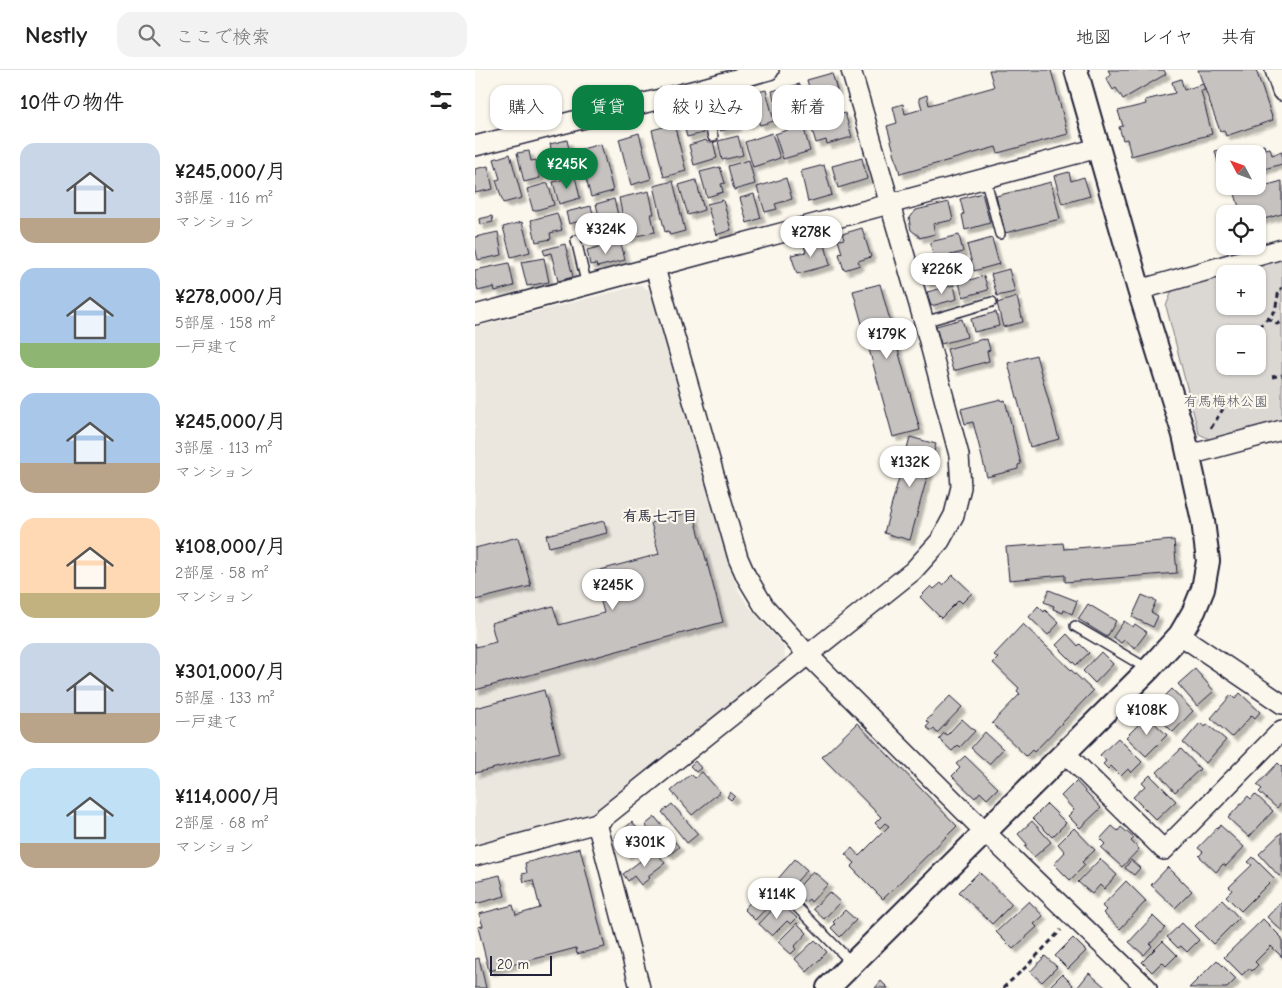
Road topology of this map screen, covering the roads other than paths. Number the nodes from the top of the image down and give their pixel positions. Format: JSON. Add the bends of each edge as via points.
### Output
{"nodes":[{"id":1,"x":769,"y":70,"type":"edge"},
{"id":2,"x":851,"y":70,"type":"edge"},
{"id":3,"x":1076,"y":70,"type":"edge"},
{"id":4,"x":1275,"y":70,"type":"edge"},
{"id":5,"x":715,"y":85,"type":"edge"},
{"id":6,"x":1282,"y":91,"type":"edge"},
{"id":7,"x":654,"y":101,"type":"edge"},
{"id":8,"x":711,"y":130,"type":"edge"},
{"id":9,"x":713,"y":137,"type":"dead end"},
{"id":10,"x":475,"y":146,"type":"edge"},
{"id":11,"x":1098,"y":148,"type":"junction"},
{"id":12,"x":985,"y":177,"type":"junction"},
{"id":13,"x":891,"y":203,"type":"junction"},
{"id":14,"x":1000,"y":234,"type":"dead end"},
{"id":15,"x":577,"y":240,"type":"dead end"},
{"id":16,"x":1282,"y":249,"type":"edge"},
{"id":17,"x":655,"y":268,"type":"junction"},
{"id":18,"x":587,"y":286,"type":"junction"},
{"id":19,"x":1139,"y":290,"type":"junction"},
{"id":20,"x":992,"y":302,"type":"dead end"},
{"id":21,"x":475,"y":315,"type":"edge"},
{"id":22,"x":924,"y":322,"type":"junction"},
{"id":23,"x":1282,"y":430,"type":"edge"},
{"id":24,"x":1189,"y":455,"type":"junction"},
{"id":25,"x":1075,"y":626,"type":"dead end"},
{"id":26,"x":1180,"y":635,"type":"junction"},
{"id":27,"x":807,"y":654,"type":"junction"},
{"id":28,"x":1149,"y":669,"type":"junction"},
{"id":29,"x":1282,"y":704,"type":"edge"},
{"id":30,"x":1282,"y":730,"type":"edge"},
{"id":31,"x":1065,"y":754,"type":"junction"},
{"id":32,"x":597,"y":823,"type":"junction"},
{"id":33,"x":985,"y":832,"type":"junction"},
{"id":34,"x":475,"y":856,"type":"edge"},
{"id":35,"x":787,"y":898,"type":"dead end"},
{"id":36,"x":853,"y":963,"type":"junction"},
{"id":37,"x":1138,"y":985,"type":"edge"},
{"id":38,"x":640,"y":988,"type":"edge"},
{"id":39,"x":827,"y":988,"type":"edge"}],
"edges":[{"from":1,"to":5,"type":"street"},
{"from":2,"to":13,"type":"street"},
{"from":3,"to":11,"type":"street"},
{"from":4,"to":6,"type":"street"},
{"from":7,"to":10,"type":"street"},
{"from":8,"to":9,"type":"lane"},
{"from":11,"to":12,"type":"street"},
{"from":11,"to":19,"type":"street"},
{"from":12,"to":13,"type":"street"},
{"from":12,"to":14,"type":"lane"},
{"from":13,"to":17,"type":"street"},
{"from":13,"to":22,"type":"street"},
{"from":15,"to":18,"type":"lane"},
{"from":16,"to":19,"type":"street"},
{"from":17,"to":18,"type":"street"},
{"from":17,"to":27,"type":"street","via":[[746,576],[764,606]]},
{"from":18,"to":21,"type":"street"},
{"from":19,"to":24,"type":"street"},
{"from":20,"to":22,"type":"lane"},
{"from":22,"to":27,"type":"street","via":[[959,455],[961,487],[954,515],[940,542],[913,571]]},
{"from":23,"to":24,"type":"street"},
{"from":24,"to":26,"type":"street","via":[[1208,561],[1203,589]]},
{"from":25,"to":28,"type":"lane"},
{"from":26,"to":28,"type":"street"},
{"from":26,"to":29,"type":"street"},
{"from":27,"to":32,"type":"street"},
{"from":27,"to":33,"type":"street"},
{"from":28,"to":31,"type":"street"},
{"from":30,"to":31,"type":"street","via":[[1164,850]]},
{"from":31,"to":33,"type":"street"},
{"from":32,"to":34,"type":"street"},
{"from":32,"to":38,"type":"street"},
{"from":33,"to":36,"type":"street"},
{"from":33,"to":37,"type":"street"},
{"from":35,"to":36,"type":"lane"},
{"from":36,"to":39,"type":"street"}]}
